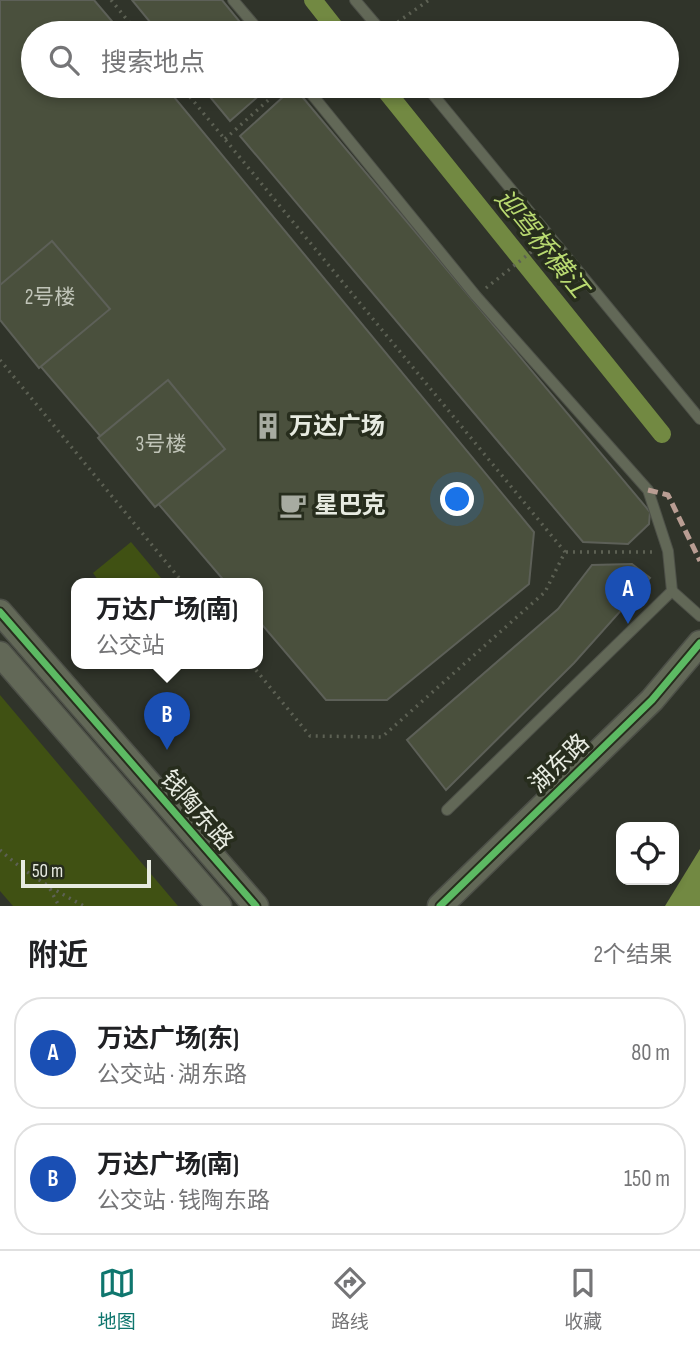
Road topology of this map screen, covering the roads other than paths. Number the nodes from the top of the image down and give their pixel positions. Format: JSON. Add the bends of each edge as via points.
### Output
{"nodes":[{"id":1,"x":233,"y":0,"type":"edge"},
{"id":2,"x":355,"y":0,"type":"edge"},
{"id":3,"x":251,"y":21,"type":"edge"},
{"id":4,"x":373,"y":21,"type":"edge"},
{"id":5,"x":314,"y":98,"type":"edge"},
{"id":6,"x":436,"y":98,"type":"edge"},
{"id":7,"x":700,"y":419,"type":"edge"},
{"id":8,"x":672,"y":591,"type":"junction"},
{"id":9,"x":0,"y":612,"type":"edge"},
{"id":10,"x":700,"y":616,"type":"edge"},
{"id":11,"x":700,"y":643,"type":"edge"},
{"id":12,"x":0,"y":654,"type":"edge"},
{"id":13,"x":447,"y":810,"type":"dead end"},
{"id":14,"x":219,"y":906,"type":"edge"},
{"id":15,"x":256,"y":906,"type":"edge"},
{"id":16,"x":440,"y":906,"type":"edge"}],
"edges":[{"from":1,"to":3,"type":"lane"},
{"from":2,"to":4,"type":"lane"},
{"from":5,"to":8,"type":"lane","via":[[476,296],[648,489],[668,551]]},
{"from":6,"to":7,"type":"lane"},
{"from":8,"to":10,"type":"lane"},
{"from":8,"to":13,"type":"lane"},
{"from":9,"to":15,"type":"street","name":"钱陶东路"},
{"from":11,"to":16,"type":"street","name":"湖东路","via":[[652,700]]},
{"from":12,"to":14,"type":"street","name":"钱陶东路"}]}
